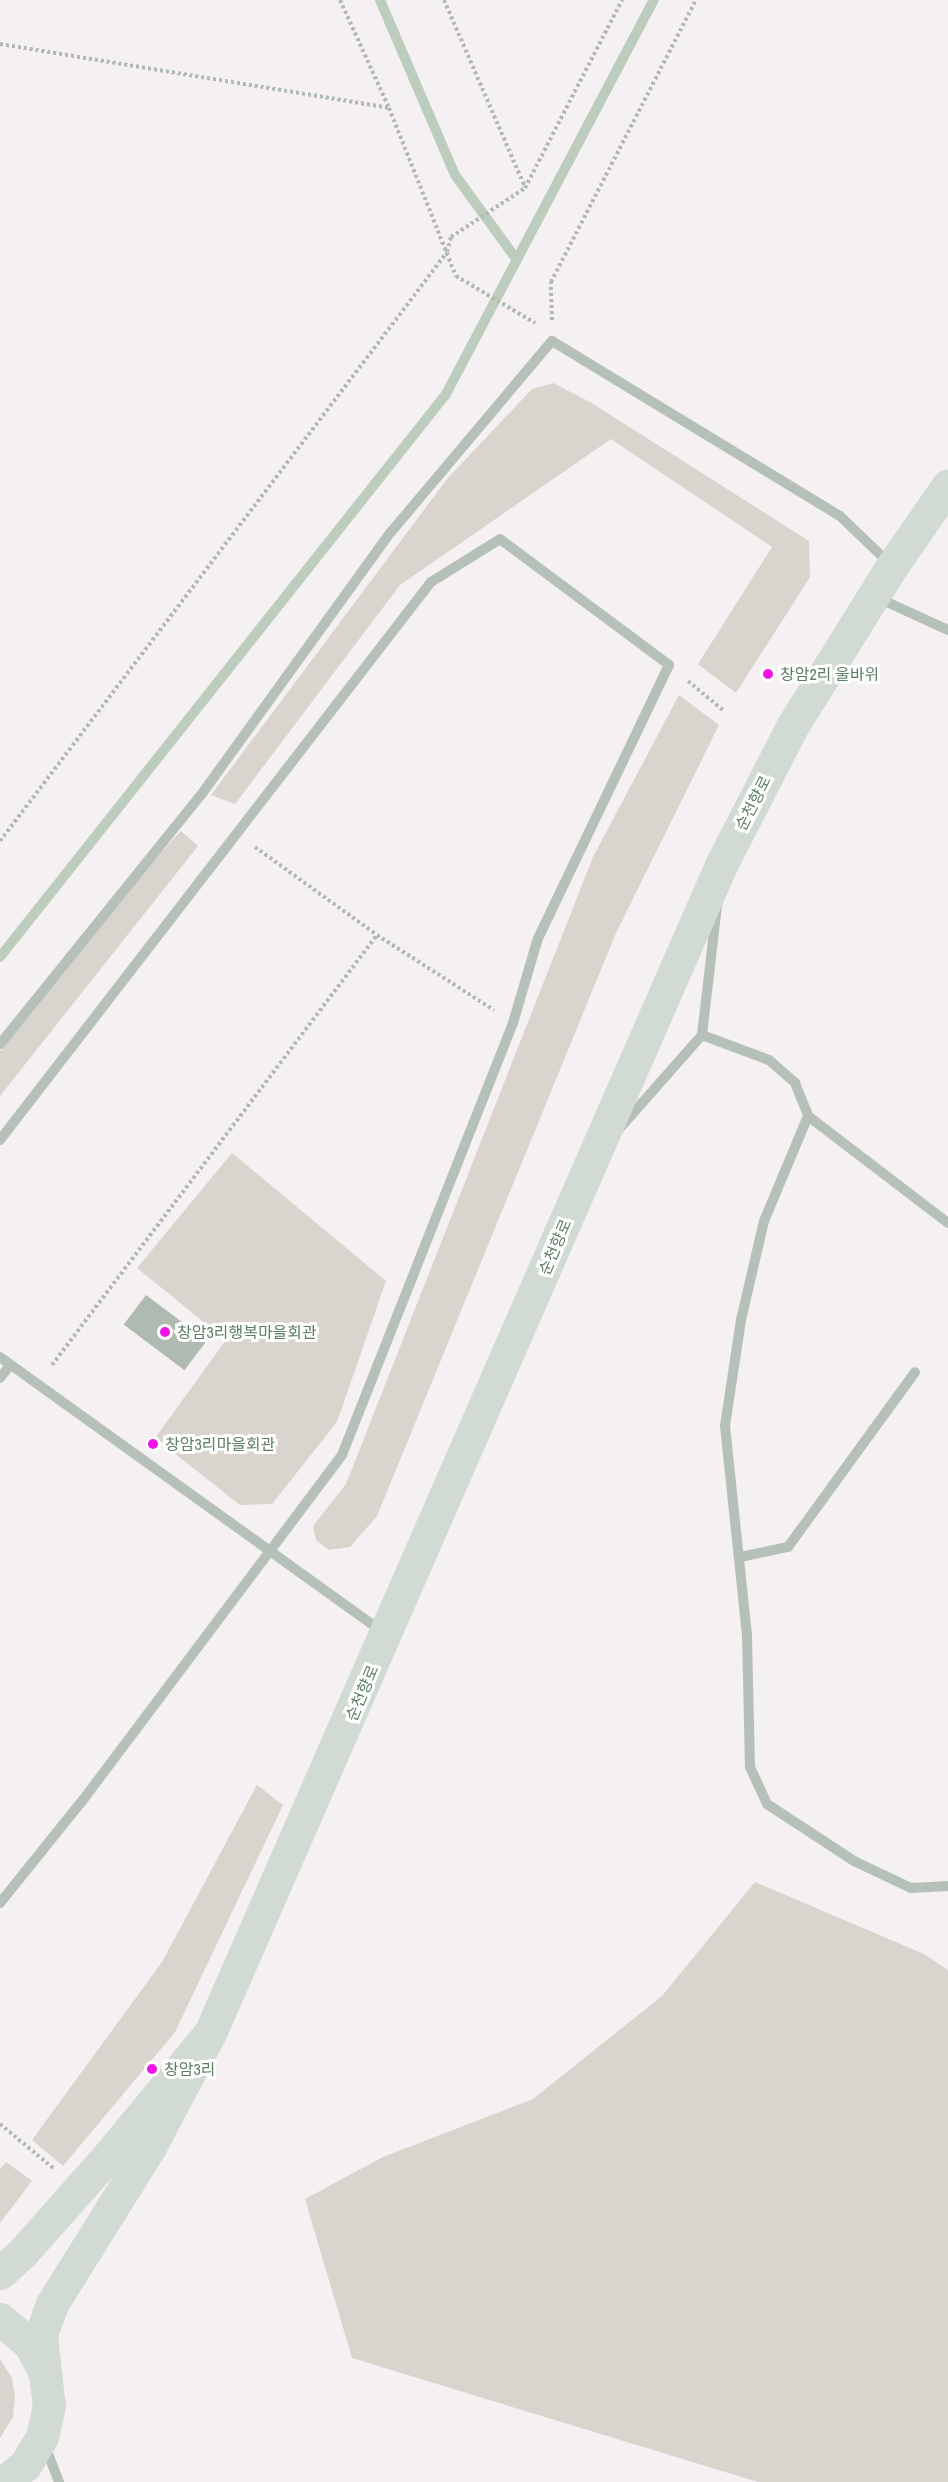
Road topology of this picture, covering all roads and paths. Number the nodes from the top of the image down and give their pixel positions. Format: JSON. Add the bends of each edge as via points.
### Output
{"nodes":[{"id":1,"x":340,"y":0,"type":"edge"},
{"id":2,"x":444,"y":0,"type":"edge"},
{"id":3,"x":622,"y":0,"type":"edge"},
{"id":4,"x":696,"y":0,"type":"edge"},
{"id":5,"x":0,"y":44,"type":"edge"},
{"id":6,"x":389,"y":108,"type":"junction"},
{"id":7,"x":525,"y":188,"type":"junction"},
{"id":8,"x":447,"y":252,"type":"junction"},
{"id":9,"x":536,"y":324,"type":"dead end"},
{"id":10,"x":552,"y":341,"type":"junction"},
{"id":11,"x":948,"y":486,"type":"edge"},
{"id":12,"x":892,"y":566,"type":"junction"},
{"id":13,"x":873,"y":596,"type":"junction"},
{"id":14,"x":948,"y":630,"type":"edge"},
{"id":15,"x":669,"y":665,"type":"junction"},
{"id":16,"x":724,"y":711,"type":"dead end"},
{"id":17,"x":239,"y":835,"type":"junction"},
{"id":18,"x":0,"y":841,"type":"edge"},
{"id":19,"x":722,"y":863,"type":"junction"},
{"id":20,"x":377,"y":935,"type":"junction"},
{"id":21,"x":513,"y":1023,"type":"junction"},
{"id":22,"x":702,"y":1035,"type":"junction"},
{"id":23,"x":0,"y":1044,"type":"edge"},
{"id":24,"x":808,"y":1116,"type":"junction"},
{"id":25,"x":0,"y":1140,"type":"edge"},
{"id":26,"x":594,"y":1158,"type":"junction"},
{"id":27,"x":948,"y":1223,"type":"edge"},
{"id":28,"x":0,"y":1357,"type":"edge"},
{"id":29,"x":10,"y":1365,"type":"junction"},
{"id":30,"x":915,"y":1372,"type":"dead end"},
{"id":31,"x":0,"y":1378,"type":"edge"},
{"id":32,"x":38,"y":1385,"type":"junction"},
{"id":33,"x":268,"y":1549,"type":"junction"},
{"id":34,"x":740,"y":1557,"type":"junction"},
{"id":35,"x":387,"y":1635,"type":"junction"},
{"id":36,"x":948,"y":1886,"type":"edge"},
{"id":37,"x":0,"y":1904,"type":"edge"},
{"id":38,"x":210,"y":2033,"type":"junction"},
{"id":39,"x":0,"y":2124,"type":"edge"},
{"id":40,"x":78,"y":2190,"type":"junction"},
{"id":41,"x":0,"y":2273,"type":"edge"},
{"id":42,"x":0,"y":2319,"type":"edge"},
{"id":43,"x":45,"y":2374,"type":"junction"},
{"id":44,"x":42,"y":2437,"type":"junction"},
{"id":45,"x":5,"y":2482,"type":"edge"},
{"id":46,"x":59,"y":2482,"type":"edge"}],
"edges":[{"from":1,"to":6,"type":"path"},
{"from":2,"to":7,"type":"path"},
{"from":3,"to":7,"type":"path"},
{"from":4,"to":10,"type":"path","via":[[551,282]]},
{"from":5,"to":6,"type":"path"},
{"from":6,"to":8,"type":"path"},
{"from":7,"to":8,"type":"path","via":[[451,237]]},
{"from":8,"to":9,"type":"path","via":[[456,276]]},
{"from":8,"to":18,"type":"path"},
{"from":10,"to":12,"type":"street","via":[[840,516]]},
{"from":10,"to":23,"type":"street","via":[[391,532],[201,795]]},
{"from":11,"to":12,"type":"main road","name":"순천향로"},
{"from":12,"to":13,"type":"main road","name":"순천향로"},
{"from":13,"to":14,"type":"street"},
{"from":13,"to":19,"type":"main road","name":"순천향로","via":[[793,725]]},
{"from":15,"to":16,"type":"path"},
{"from":15,"to":17,"type":"street","via":[[500,539],[431,582]]},
{"from":15,"to":21,"type":"street","via":[[538,938]]},
{"from":17,"to":20,"type":"path"},
{"from":17,"to":25,"type":"street"},
{"from":19,"to":22,"type":"street"},
{"from":19,"to":26,"type":"main road","name":"순천향로"},
{"from":20,"to":21,"type":"path"},
{"from":20,"to":32,"type":"path"},
{"from":21,"to":33,"type":"street","via":[[342,1455]]},
{"from":22,"to":24,"type":"street","via":[[769,1060],[795,1083]]},
{"from":22,"to":26,"type":"street"},
{"from":24,"to":27,"type":"street"},
{"from":24,"to":34,"type":"street","via":[[764,1221],[741,1320],[725,1426]]},
{"from":26,"to":35,"type":"main road","name":"순천향로"},
{"from":28,"to":29,"type":"street"},
{"from":29,"to":31,"type":"street"},
{"from":29,"to":32,"type":"street"},
{"from":30,"to":34,"type":"street","via":[[788,1547]]},
{"from":32,"to":33,"type":"street"},
{"from":33,"to":35,"type":"street"},
{"from":33,"to":37,"type":"street","via":[[82,1802]]},
{"from":34,"to":36,"type":"street","via":[[747,1635],[750,1767],[767,1804],[854,1861],[901,1884],[911,1888]]},
{"from":35,"to":38,"type":"main road","name":"순천향로"},
{"from":38,"to":40,"type":"main road"},
{"from":38,"to":43,"type":"main road","via":[[150,2147],[52,2304],[41,2335]]},
{"from":39,"to":40,"type":"path"},
{"from":40,"to":41,"type":"main road"},
{"from":42,"to":43,"type":"main road","via":[[30,2344]]},
{"from":43,"to":44,"type":"main road","via":[[49,2405]]},
{"from":44,"to":45,"type":"main road","via":[[25,2465]]},
{"from":44,"to":46,"type":"street"}]}
